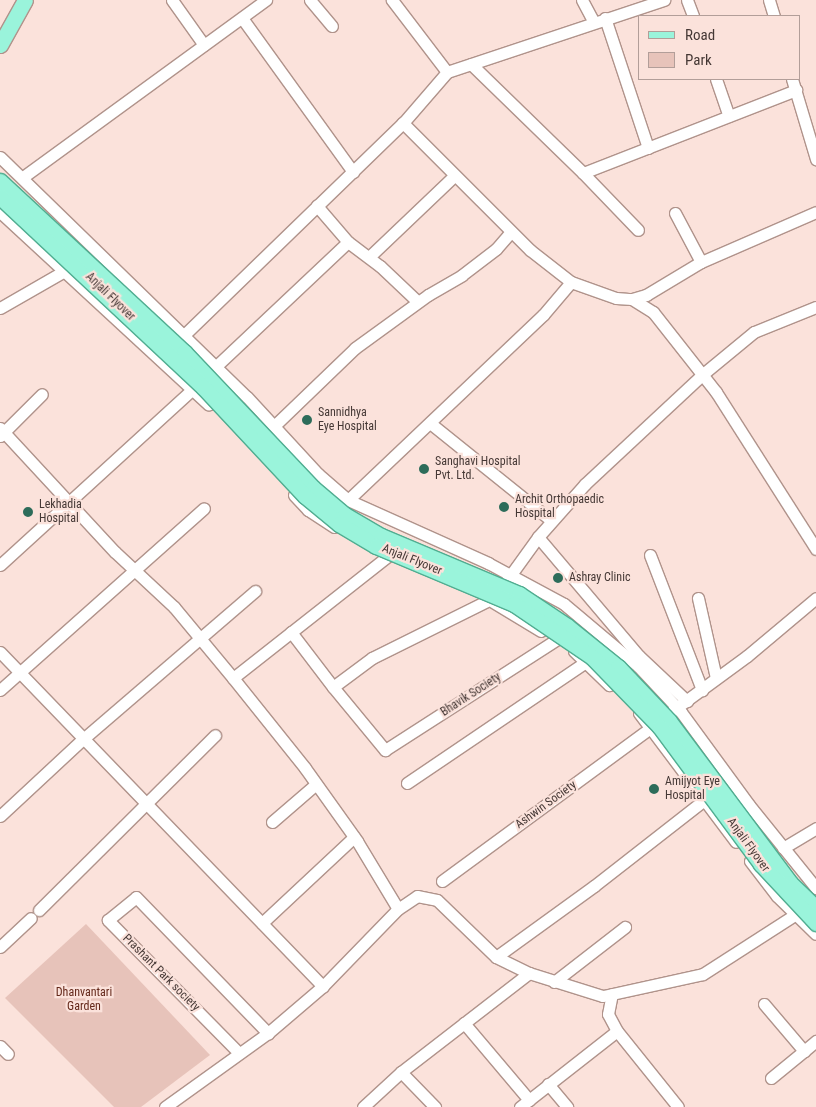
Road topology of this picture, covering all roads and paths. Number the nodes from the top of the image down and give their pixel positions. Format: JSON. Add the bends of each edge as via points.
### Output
{"nodes":[{"id":1,"x":25,"y":0,"type":"edge"},
{"id":2,"x":172,"y":0,"type":"edge"},
{"id":3,"x":266,"y":0,"type":"edge"},
{"id":4,"x":310,"y":0,"type":"edge"},
{"id":5,"x":392,"y":0,"type":"edge"},
{"id":6,"x":582,"y":0,"type":"edge"},
{"id":7,"x":664,"y":0,"type":"edge"},
{"id":8,"x":687,"y":0,"type":"edge"},
{"id":9,"x":769,"y":0,"type":"edge"},
{"id":10,"x":693,"y":15,"type":"edge"},
{"id":11,"x":774,"y":15,"type":"edge"},
{"id":12,"x":242,"y":18,"type":"junction"},
{"id":13,"x":605,"y":18,"type":"junction"},
{"id":14,"x":594,"y":21,"type":"junction"},
{"id":15,"x":332,"y":26,"type":"dead end"},
{"id":16,"x":0,"y":45,"type":"edge"},
{"id":17,"x":204,"y":45,"type":"junction"},
{"id":18,"x":472,"y":64,"type":"junction"},
{"id":19,"x":447,"y":72,"type":"junction"},
{"id":20,"x":716,"y":80,"type":"edge"},
{"id":21,"x":792,"y":80,"type":"edge"},
{"id":22,"x":796,"y":90,"type":"junction"},
{"id":23,"x":729,"y":116,"type":"junction"},
{"id":24,"x":810,"y":119,"type":"edge"},
{"id":25,"x":403,"y":123,"type":"junction"},
{"id":26,"x":648,"y":148,"type":"junction"},
{"id":27,"x":0,"y":157,"type":"edge"},
{"id":28,"x":816,"y":158,"type":"edge"},
{"id":29,"x":353,"y":172,"type":"junction"},
{"id":30,"x":583,"y":173,"type":"junction"},
{"id":31,"x":454,"y":176,"type":"junction"},
{"id":32,"x":23,"y":177,"type":"junction"},
{"id":33,"x":0,"y":182,"type":"edge"},
{"id":34,"x":0,"y":197,"type":"edge"},
{"id":35,"x":318,"y":206,"type":"junction"},
{"id":36,"x":0,"y":212,"type":"edge"},
{"id":37,"x":816,"y":212,"type":"edge"},
{"id":38,"x":675,"y":213,"type":"dead end"},
{"id":39,"x":638,"y":230,"type":"dead end"},
{"id":40,"x":511,"y":232,"type":"junction"},
{"id":41,"x":348,"y":242,"type":"junction"},
{"id":42,"x":369,"y":258,"type":"junction"},
{"id":43,"x":701,"y":262,"type":"junction"},
{"id":44,"x":66,"y":270,"type":"junction"},
{"id":45,"x":571,"y":282,"type":"junction"},
{"id":46,"x":632,"y":299,"type":"junction"},
{"id":47,"x":418,"y":302,"type":"junction"},
{"id":48,"x":0,"y":307,"type":"edge"},
{"id":49,"x":816,"y":307,"type":"edge"},
{"id":50,"x":183,"y":336,"type":"junction"},
{"id":51,"x":216,"y":367,"type":"junction"},
{"id":52,"x":703,"y":374,"type":"junction"},
{"id":53,"x":193,"y":388,"type":"junction"},
{"id":54,"x":42,"y":394,"type":"dead end"},
{"id":55,"x":430,"y":423,"type":"junction"},
{"id":56,"x":274,"y":426,"type":"junction"},
{"id":57,"x":1,"y":432,"type":"edge"},
{"id":58,"x":348,"y":500,"type":"junction"},
{"id":59,"x":68,"y":502,"type":"junction"},
{"id":60,"x":204,"y":508,"type":"dead end"},
{"id":61,"x":552,"y":520,"type":"junction"},
{"id":62,"x":538,"y":537,"type":"junction"},
{"id":63,"x":816,"y":549,"type":"edge"},
{"id":64,"x":650,"y":555,"type":"dead end"},
{"id":65,"x":388,"y":557,"type":"junction"},
{"id":66,"x":0,"y":565,"type":"edge"},
{"id":67,"x":133,"y":569,"type":"junction"},
{"id":68,"x":510,"y":576,"type":"junction"},
{"id":69,"x":255,"y":591,"type":"dead end"},
{"id":70,"x":698,"y":598,"type":"dead end"},
{"id":71,"x":816,"y":598,"type":"edge"},
{"id":72,"x":489,"y":600,"type":"junction"},
{"id":73,"x":291,"y":632,"type":"junction"},
{"id":74,"x":200,"y":639,"type":"junction"},
{"id":75,"x":556,"y":640,"type":"junction"},
{"id":76,"x":0,"y":652,"type":"edge"},
{"id":77,"x":586,"y":662,"type":"junction"},
{"id":78,"x":20,"y":672,"type":"junction"},
{"id":79,"x":232,"y":678,"type":"junction"},
{"id":80,"x":716,"y":678,"type":"junction"},
{"id":81,"x":333,"y":687,"type":"junction"},
{"id":82,"x":0,"y":690,"type":"edge"},
{"id":83,"x":702,"y":690,"type":"junction"},
{"id":84,"x":687,"y":701,"type":"junction"},
{"id":85,"x":676,"y":707,"type":"junction"},
{"id":86,"x":650,"y":729,"type":"junction"},
{"id":87,"x":215,"y":735,"type":"dead end"},
{"id":88,"x":84,"y":739,"type":"junction"},
{"id":89,"x":407,"y":783,"type":"dead end"},
{"id":90,"x":316,"y":784,"type":"junction"},
{"id":91,"x":704,"y":800,"type":"junction"},
{"id":92,"x":146,"y":806,"type":"junction"},
{"id":93,"x":0,"y":816,"type":"edge"},
{"id":94,"x":272,"y":822,"type":"dead end"},
{"id":95,"x":816,"y":828,"type":"edge"},
{"id":96,"x":354,"y":837,"type":"junction"},
{"id":97,"x":783,"y":848,"type":"junction"},
{"id":98,"x":442,"y":881,"type":"dead end"},
{"id":99,"x":816,"y":888,"type":"edge"},
{"id":100,"x":816,"y":908,"type":"edge"},
{"id":101,"x":398,"y":909,"type":"junction"},
{"id":102,"x":39,"y":910,"type":"dead end"},
{"id":103,"x":796,"y":914,"type":"junction"},
{"id":104,"x":31,"y":918,"type":"dead end"},
{"id":105,"x":262,"y":922,"type":"junction"},
{"id":106,"x":816,"y":923,"type":"edge"},
{"id":107,"x":625,"y":927,"type":"dead end"},
{"id":108,"x":816,"y":934,"type":"edge"},
{"id":109,"x":1,"y":945,"type":"edge"},
{"id":110,"x":496,"y":957,"type":"junction"},
{"id":111,"x":529,"y":974,"type":"junction"},
{"id":112,"x":554,"y":982,"type":"junction"},
{"id":113,"x":323,"y":986,"type":"junction"},
{"id":114,"x":612,"y":994,"type":"junction"},
{"id":115,"x":764,"y":1004,"type":"dead end"},
{"id":116,"x":464,"y":1023,"type":"junction"},
{"id":117,"x":617,"y":1031,"type":"junction"},
{"id":118,"x":268,"y":1033,"type":"junction"},
{"id":119,"x":816,"y":1041,"type":"edge"},
{"id":120,"x":804,"y":1051,"type":"junction"},
{"id":121,"x":239,"y":1053,"type":"junction"},
{"id":122,"x":401,"y":1072,"type":"junction"},
{"id":123,"x":771,"y":1078,"type":"dead end"},
{"id":124,"x":548,"y":1084,"type":"junction"},
{"id":125,"x":525,"y":1103,"type":"edge"},
{"id":126,"x":165,"y":1107,"type":"edge"},
{"id":127,"x":363,"y":1107,"type":"edge"},
{"id":128,"x":435,"y":1107,"type":"edge"},
{"id":129,"x":567,"y":1107,"type":"edge"},
{"id":130,"x":678,"y":1107,"type":"edge"}],
"edges":[{"from":1,"to":16,"type":"main road"},
{"from":2,"to":17,"type":"street"},
{"from":3,"to":12,"type":"street"},
{"from":4,"to":15,"type":"street"},
{"from":5,"to":19,"type":"street"},
{"from":6,"to":14,"type":"street"},
{"from":7,"to":13,"type":"street"},
{"from":8,"to":10,"type":"street"},
{"from":9,"to":11,"type":"street"},
{"from":12,"to":17,"type":"street"},
{"from":12,"to":29,"type":"street"},
{"from":13,"to":14,"type":"street"},
{"from":13,"to":26,"type":"street"},
{"from":14,"to":18,"type":"street"},
{"from":17,"to":32,"type":"street"},
{"from":18,"to":19,"type":"street"},
{"from":18,"to":30,"type":"street"},
{"from":19,"to":25,"type":"street"},
{"from":20,"to":23,"type":"street"},
{"from":21,"to":22,"type":"street"},
{"from":22,"to":23,"type":"street"},
{"from":22,"to":24,"type":"street"},
{"from":23,"to":26,"type":"street"},
{"from":24,"to":28,"type":"street"},
{"from":25,"to":29,"type":"street"},
{"from":25,"to":31,"type":"street"},
{"from":26,"to":30,"type":"street"},
{"from":27,"to":32,"type":"street"},
{"from":29,"to":35,"type":"street"},
{"from":30,"to":39,"type":"street"},
{"from":31,"to":40,"type":"street"},
{"from":31,"to":42,"type":"street"},
{"from":32,"to":50,"type":"street"},
{"from":33,"to":100,"type":"main road","name":"Anjali Flyover","bridge":true,"via":[[184,352],[313,488],[346,515],[381,536],[519,594],[568,626],[618,666],[669,721],[790,883]]},
{"from":34,"to":106,"type":"main road","name":"Anjali Flyover","bridge":true,"via":[[204,387],[305,496],[339,524],[376,546],[514,604],[592,657],[660,727],[760,864]]},
{"from":35,"to":41,"type":"street"},
{"from":35,"to":50,"type":"street"},
{"from":36,"to":44,"type":"street"},
{"from":37,"to":43,"type":"street"},
{"from":38,"to":43,"type":"street"},
{"from":40,"to":45,"type":"street"},
{"from":40,"to":47,"type":"street","via":[[496,249]]},
{"from":41,"to":42,"type":"street"},
{"from":41,"to":51,"type":"street"},
{"from":42,"to":47,"type":"street"},
{"from":43,"to":46,"type":"street","via":[[646,295]]},
{"from":44,"to":48,"type":"street"},
{"from":44,"to":53,"type":"street"},
{"from":45,"to":46,"type":"street","via":[[616,298]]},
{"from":45,"to":55,"type":"street","via":[[543,315]]},
{"from":46,"to":52,"type":"street","via":[[653,312]]},
{"from":47,"to":56,"type":"street","via":[[355,348]]},
{"from":49,"to":52,"type":"street","via":[[754,332]]},
{"from":50,"to":51,"type":"street"},
{"from":51,"to":53,"type":"street"},
{"from":51,"to":56,"type":"street"},
{"from":52,"to":61,"type":"street","via":[[648,423]]},
{"from":52,"to":63,"type":"street"},
{"from":53,"to":59,"type":"street"},
{"from":53,"to":65,"type":"street","via":[[308,510]]},
{"from":54,"to":57,"type":"street"},
{"from":55,"to":58,"type":"street"},
{"from":55,"to":61,"type":"street"},
{"from":56,"to":58,"type":"street","via":[[318,474]]},
{"from":57,"to":59,"type":"street"},
{"from":58,"to":68,"type":"street"},
{"from":59,"to":66,"type":"street"},
{"from":59,"to":67,"type":"street"},
{"from":60,"to":67,"type":"street"},
{"from":61,"to":62,"type":"street"},
{"from":62,"to":68,"type":"street"},
{"from":62,"to":84,"type":"street","via":[[639,656]]},
{"from":64,"to":83,"type":"street"},
{"from":65,"to":72,"type":"street"},
{"from":65,"to":73,"type":"street"},
{"from":67,"to":74,"type":"street","via":[[174,607]]},
{"from":67,"to":78,"type":"street"},
{"from":68,"to":72,"type":"street"},
{"from":68,"to":85,"type":"street","via":[[564,604],[638,666]]},
{"from":69,"to":74,"type":"street"},
{"from":70,"to":80,"type":"street"},
{"from":71,"to":80,"type":"street","name":"Ashwin Society"},
{"from":72,"to":75,"type":"street"},
{"from":72,"to":81,"type":"street","via":[[372,658]]},
{"from":73,"to":79,"type":"street"},
{"from":73,"to":81,"type":"street"},
{"from":74,"to":79,"type":"street"},
{"from":74,"to":88,"type":"street"},
{"from":75,"to":77,"type":"street"},
{"from":75,"to":81,"type":"street","name":"Bhavik Society","via":[[386,750]]},
{"from":76,"to":78,"type":"street"},
{"from":77,"to":86,"type":"street","via":[[639,713]]},
{"from":77,"to":89,"type":"street"},
{"from":78,"to":82,"type":"street"},
{"from":78,"to":88,"type":"street"},
{"from":79,"to":90,"type":"street"},
{"from":80,"to":83,"type":"street","name":"Ashwin Society"},
{"from":83,"to":84,"type":"street","name":"Ashwin Society"},
{"from":84,"to":85,"type":"street","name":"Ashwin Society"},
{"from":85,"to":86,"type":"street","name":"Ashwin Society"},
{"from":85,"to":97,"type":"street"},
{"from":86,"to":91,"type":"street"},
{"from":86,"to":98,"type":"street","name":"Ashwin Society"},
{"from":87,"to":92,"type":"street"},
{"from":88,"to":92,"type":"street"},
{"from":88,"to":93,"type":"street"},
{"from":90,"to":94,"type":"street"},
{"from":90,"to":96,"type":"street"},
{"from":91,"to":103,"type":"street","via":[[777,896]]},
{"from":91,"to":110,"type":"street"},
{"from":92,"to":102,"type":"street"},
{"from":92,"to":105,"type":"street"},
{"from":95,"to":97,"type":"street"},
{"from":96,"to":101,"type":"street"},
{"from":96,"to":105,"type":"street"},
{"from":97,"to":99,"type":"street"},
{"from":101,"to":110,"type":"street","via":[[417,896],[437,900]]},
{"from":101,"to":113,"type":"street"},
{"from":103,"to":108,"type":"street"},
{"from":103,"to":114,"type":"street","via":[[702,974]]},
{"from":104,"to":109,"type":"street"},
{"from":105,"to":113,"type":"street"},
{"from":107,"to":112,"type":"street"},
{"from":110,"to":111,"type":"street"},
{"from":111,"to":112,"type":"street"},
{"from":111,"to":116,"type":"street"},
{"from":112,"to":114,"type":"street","via":[[603,996]]},
{"from":113,"to":118,"type":"street"},
{"from":114,"to":117,"type":"street","via":[[608,1014]]},
{"from":115,"to":120,"type":"street"},
{"from":116,"to":122,"type":"street"},
{"from":116,"to":125,"type":"street"},
{"from":117,"to":124,"type":"street"},
{"from":117,"to":130,"type":"street"},
{"from":118,"to":121,"type":"street"},
{"from":118,"to":121,"type":"street","name":"Prashant Park society","via":[[136,897],[108,920]]},
{"from":119,"to":120,"type":"street"},
{"from":120,"to":123,"type":"street"},
{"from":121,"to":126,"type":"street"},
{"from":122,"to":127,"type":"street"},
{"from":122,"to":128,"type":"street"},
{"from":124,"to":125,"type":"street"},
{"from":124,"to":129,"type":"street"}]}
